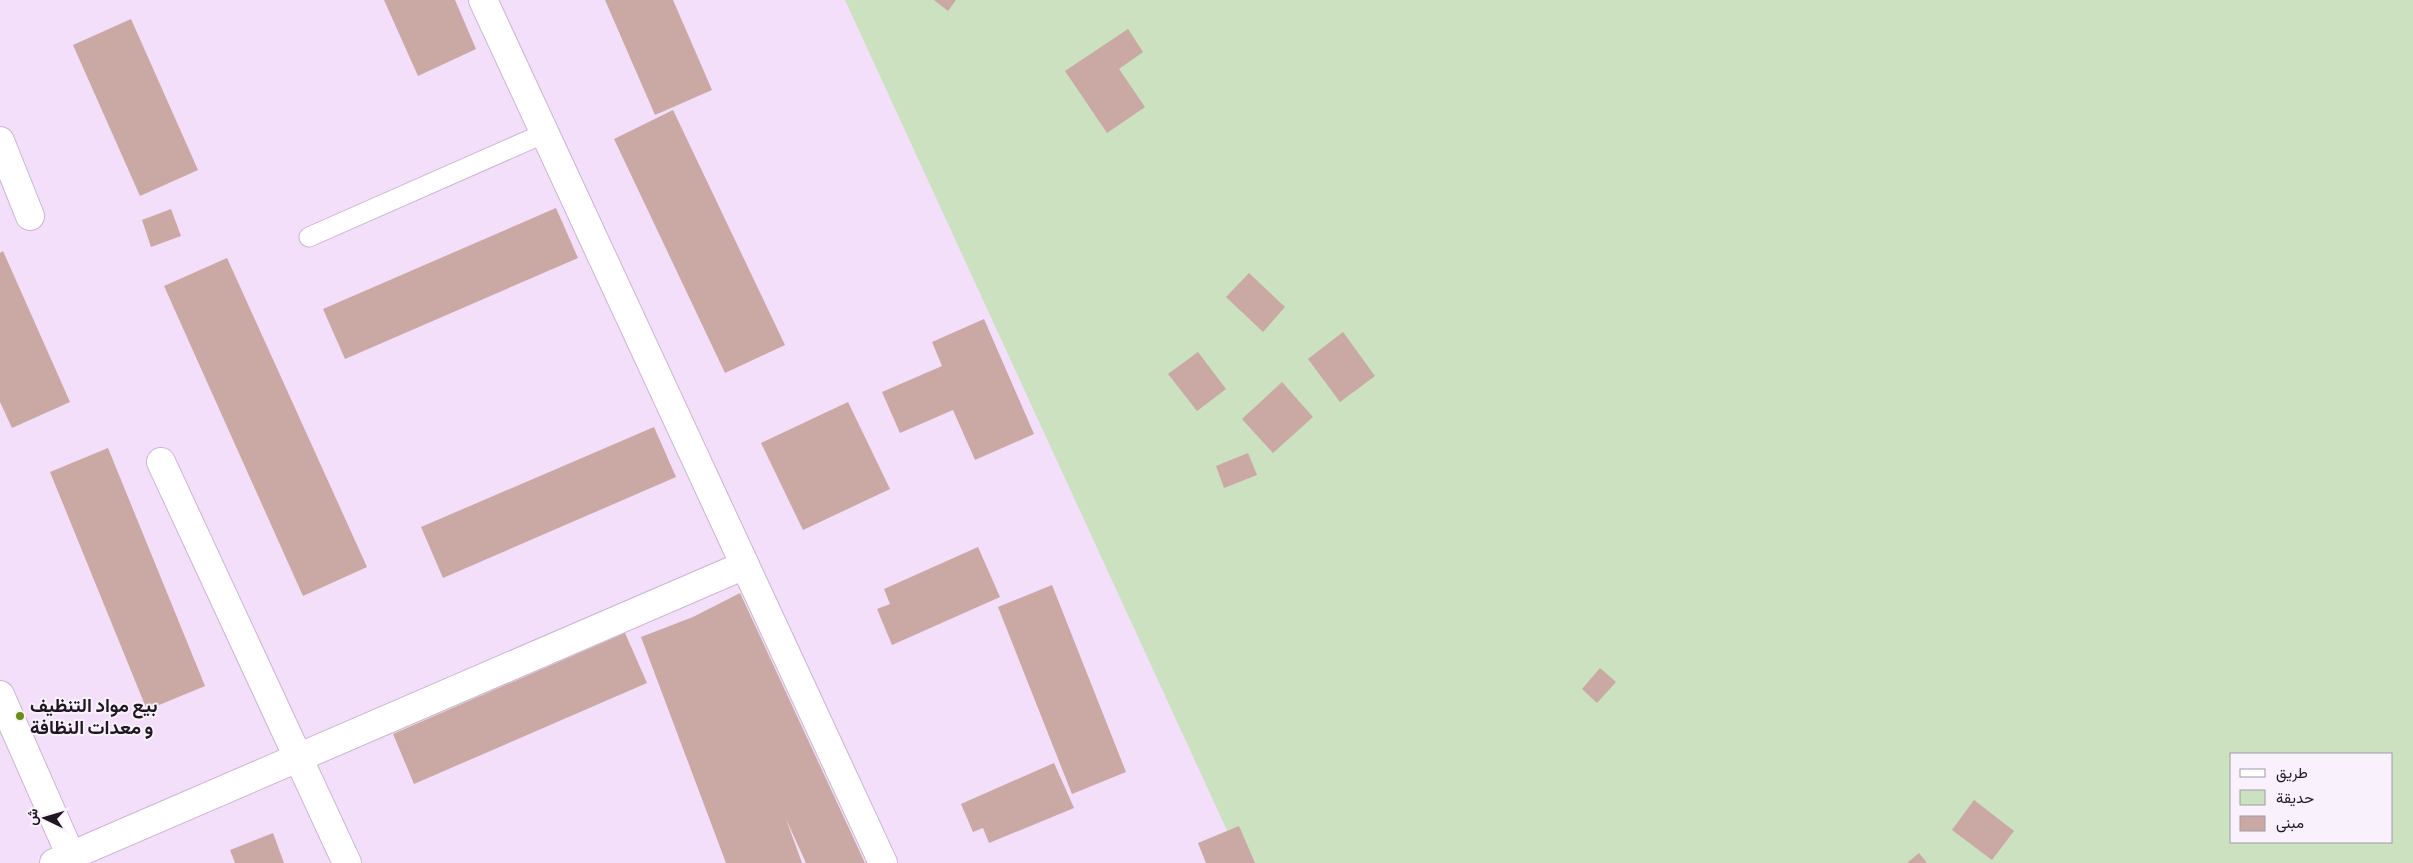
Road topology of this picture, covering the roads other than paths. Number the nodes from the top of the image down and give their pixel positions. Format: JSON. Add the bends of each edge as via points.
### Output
{"nodes":[{"id":1,"x":483,"y":0,"type":"edge"},
{"id":2,"x":545,"y":133,"type":"junction"},
{"id":3,"x":0,"y":141,"type":"edge"},
{"id":4,"x":30,"y":216,"type":"dead end"},
{"id":5,"x":309,"y":237,"type":"dead end"},
{"id":6,"x":161,"y":462,"type":"dead end"},
{"id":7,"x":745,"y":565,"type":"junction"},
{"id":8,"x":0,"y":695,"type":"edge"},
{"id":9,"x":298,"y":759,"type":"junction"},
{"id":10,"x":66,"y":861,"type":"edge"},
{"id":11,"x":347,"y":863,"type":"edge"},
{"id":12,"x":883,"y":863,"type":"edge"}],
"edges":[{"from":1,"to":2,"type":"street"},
{"from":2,"to":5,"type":"lane"},
{"from":2,"to":7,"type":"street"},
{"from":3,"to":4,"type":"street"},
{"from":6,"to":9,"type":"street"},
{"from":7,"to":9,"type":"street"},
{"from":7,"to":12,"type":"street"},
{"from":8,"to":10,"type":"street"},
{"from":9,"to":10,"type":"street"},
{"from":9,"to":11,"type":"street"}]}
